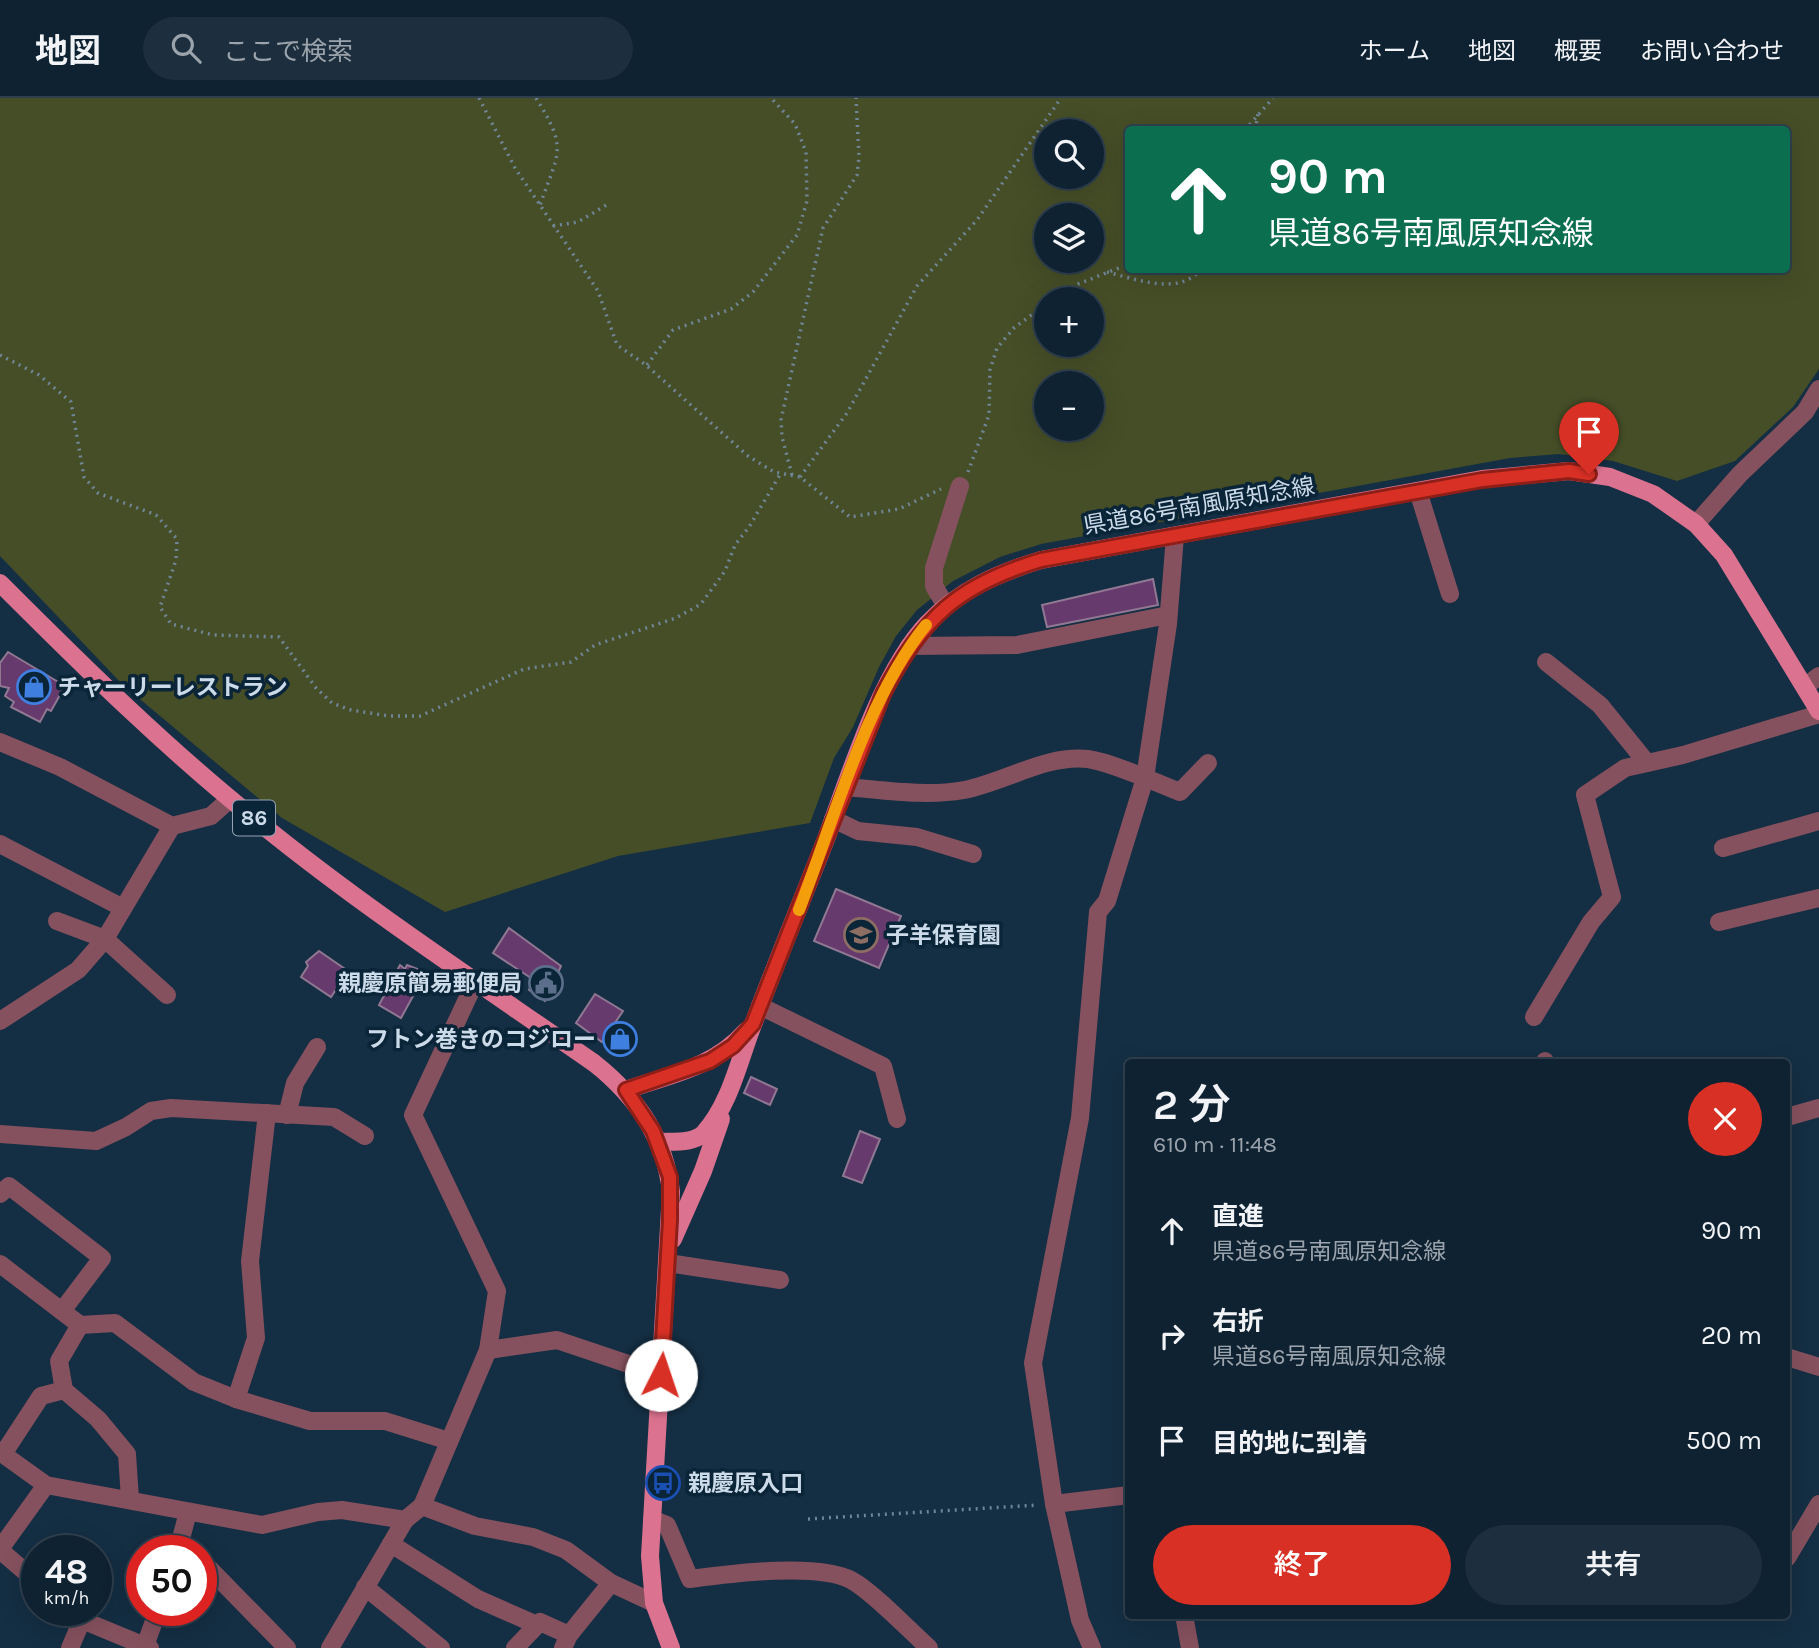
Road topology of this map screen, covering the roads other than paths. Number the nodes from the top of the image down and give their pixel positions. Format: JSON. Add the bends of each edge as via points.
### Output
{"nodes":[{"id":1,"x":1819,"y":389,"type":"edge"},
{"id":2,"x":960,"y":486,"type":"road end"},
{"id":3,"x":1418,"y":491,"type":"junction"},
{"id":4,"x":1696,"y":524,"type":"junction"},
{"id":5,"x":1175,"y":536,"type":"junction"},
{"id":6,"x":0,"y":583,"type":"edge"},
{"id":7,"x":1450,"y":594,"type":"dead end"},
{"id":8,"x":946,"y":606,"type":"junction"},
{"id":9,"x":1168,"y":615,"type":"junction"},
{"id":10,"x":909,"y":646,"type":"junction"},
{"id":11,"x":1546,"y":662,"type":"dead end"},
{"id":12,"x":1812,"y":681,"type":"edge"},
{"id":13,"x":1819,"y":713,"type":"edge"},
{"id":14,"x":0,"y":742,"type":"edge"},
{"id":15,"x":1647,"y":763,"type":"junction"},
{"id":16,"x":1208,"y":764,"type":"dead end"},
{"id":17,"x":1145,"y":778,"type":"junction"},
{"id":18,"x":845,"y":787,"type":"junction"},
{"id":19,"x":230,"y":799,"type":"junction"},
{"id":20,"x":833,"y":819,"type":"junction"},
{"id":21,"x":1819,"y":821,"type":"edge"},
{"id":22,"x":172,"y":827,"type":"junction"},
{"id":23,"x":0,"y":844,"type":"edge"},
{"id":24,"x":1723,"y":848,"type":"dead end"},
{"id":25,"x":973,"y":854,"type":"dead end"},
{"id":26,"x":1819,"y":898,"type":"edge"},
{"id":27,"x":123,"y":908,"type":"junction"},
{"id":28,"x":57,"y":920,"type":"dead end"},
{"id":29,"x":1719,"y":922,"type":"dead end"},
{"id":30,"x":105,"y":939,"type":"junction"},
{"id":31,"x":477,"y":980,"type":"junction"},
{"id":32,"x":167,"y":995,"type":"dead end"},
{"id":33,"x":760,"y":1006,"type":"junction"},
{"id":34,"x":1534,"y":1017,"type":"dead end"},
{"id":35,"x":0,"y":1021,"type":"edge"},
{"id":36,"x":753,"y":1024,"type":"junction"},
{"id":37,"x":317,"y":1047,"type":"dead end"},
{"id":38,"x":626,"y":1090,"type":"junction"},
{"id":39,"x":729,"y":1092,"type":"junction"},
{"id":40,"x":1819,"y":1108,"type":"edge"},
{"id":41,"x":267,"y":1113,"type":"junction"},
{"id":42,"x":287,"y":1115,"type":"junction"},
{"id":43,"x":1790,"y":1116,"type":"edge"},
{"id":44,"x":897,"y":1119,"type":"dead end"},
{"id":45,"x":0,"y":1135,"type":"edge"},
{"id":46,"x":365,"y":1136,"type":"dead end"},
{"id":47,"x":658,"y":1142,"type":"junction"},
{"id":48,"x":0,"y":1194,"type":"edge"},
{"id":49,"x":669,"y":1254,"type":"junction"},
{"id":50,"x":0,"y":1264,"type":"edge"},
{"id":51,"x":780,"y":1280,"type":"dead end"},
{"id":52,"x":62,"y":1311,"type":"junction"},
{"id":53,"x":80,"y":1325,"type":"junction"},
{"id":54,"x":488,"y":1350,"type":"junction"},
{"id":55,"x":1790,"y":1358,"type":"edge"},
{"id":56,"x":1819,"y":1367,"type":"edge"},
{"id":57,"x":661,"y":1375,"type":"junction"},
{"id":58,"x":64,"y":1390,"type":"junction"},
{"id":59,"x":236,"y":1399,"type":"junction"},
{"id":60,"x":449,"y":1441,"type":"junction"},
{"id":61,"x":1,"y":1453,"type":"edge"},
{"id":62,"x":46,"y":1485,"type":"junction"},
{"id":63,"x":1125,"y":1495,"type":"edge"},
{"id":64,"x":130,"y":1499,"type":"junction"},
{"id":65,"x":1054,"y":1504,"type":"junction"},
{"id":66,"x":1819,"y":1504,"type":"edge"},
{"id":67,"x":422,"y":1506,"type":"junction"},
{"id":68,"x":188,"y":1512,"type":"junction"},
{"id":69,"x":652,"y":1519,"type":"junction"},
{"id":70,"x":405,"y":1520,"type":"junction"},
{"id":71,"x":185,"y":1535,"type":"edge"},
{"id":72,"x":391,"y":1544,"type":"junction"},
{"id":73,"x":0,"y":1550,"type":"edge"},
{"id":74,"x":1790,"y":1553,"type":"edge"},
{"id":75,"x":21,"y":1568,"type":"edge"},
{"id":76,"x":217,"y":1576,"type":"edge"},
{"id":77,"x":611,"y":1583,"type":"junction"},
{"id":78,"x":365,"y":1587,"type":"junction"},
{"id":79,"x":654,"y":1603,"type":"junction"},
{"id":80,"x":1185,"y":1619,"type":"edge"},
{"id":81,"x":537,"y":1625,"type":"junction"},
{"id":82,"x":74,"y":1626,"type":"edge"},
{"id":83,"x":100,"y":1626,"type":"edge"},
{"id":84,"x":153,"y":1626,"type":"edge"},
{"id":85,"x":566,"y":1642,"type":"edge"},
{"id":86,"x":147,"y":1647,"type":"edge"},
{"id":87,"x":70,"y":1648,"type":"edge"},
{"id":88,"x":287,"y":1648,"type":"edge"},
{"id":89,"x":330,"y":1648,"type":"edge"},
{"id":90,"x":441,"y":1648,"type":"edge"},
{"id":91,"x":515,"y":1648,"type":"edge"},
{"id":92,"x":671,"y":1648,"type":"edge"},
{"id":93,"x":929,"y":1648,"type":"edge"},
{"id":94,"x":1092,"y":1648,"type":"edge"},
{"id":95,"x":1190,"y":1648,"type":"edge"}],
"edges":[{"from":1,"to":4,"type":"street","via":[[1805,412]]},
{"from":2,"to":8,"type":"street","via":[[934,568],[934,586]]},
{"from":3,"to":4,"type":"main road","name":"県道86号南風原知念線","via":[[1517,474],[1569,471],[1610,477],[1653,494]]},
{"from":3,"to":5,"type":"main road","name":"県道86号南風原知念線"},
{"from":3,"to":7,"type":"street"},
{"from":4,"to":12,"type":"main road","name":"県道86号南風原知念線","via":[[1724,555]]},
{"from":5,"to":8,"type":"main road","name":"県道86号南風原知念線","via":[[1041,560],[978,584]]},
{"from":5,"to":9,"type":"street"},
{"from":6,"to":19,"type":"main road","number":"86","via":[[112,694]]},
{"from":8,"to":10,"type":"main road","name":"県道86号南風原知念線"},
{"from":9,"to":10,"type":"street","via":[[1017,645]]},
{"from":9,"to":17,"type":"street"},
{"from":10,"to":18,"type":"main road","name":"県道86号南風原知念線","via":[[883,694]]},
{"from":11,"to":15,"type":"street","via":[[1600,705]]},
{"from":12,"to":13,"type":"main road","name":"県道86号南風原知念線"},
{"from":13,"to":15,"type":"street"},
{"from":14,"to":22,"type":"street","via":[[60,766]]},
{"from":15,"to":34,"type":"street","via":[[1625,768],[1585,795],[1612,897],[1591,922]]},
{"from":16,"to":17,"type":"street","via":[[1180,792]]},
{"from":17,"to":18,"type":"street","via":[[1089,759],[1056,759],[1007,779],[962,790],[920,793]]},
{"from":17,"to":65,"type":"street","via":[[1107,901],[1098,912],[1080,1118],[1033,1363]]},
{"from":18,"to":20,"type":"main road","name":"県道86号南風原知念線"},
{"from":19,"to":22,"type":"street","via":[[211,816]]},
{"from":19,"to":31,"type":"main road","number":"86"},
{"from":20,"to":25,"type":"street","via":[[858,831],[917,837]]},
{"from":20,"to":33,"type":"main road","name":"県道86号南風原知念線"},
{"from":21,"to":24,"type":"street"},
{"from":22,"to":27,"type":"street"},
{"from":23,"to":27,"type":"street"},
{"from":26,"to":29,"type":"street"},
{"from":27,"to":30,"type":"street"},
{"from":28,"to":30,"type":"street"},
{"from":30,"to":32,"type":"street"},
{"from":30,"to":35,"type":"street","via":[[78,970]]},
{"from":31,"to":38,"type":"main road","number":"86"},
{"from":31,"to":54,"type":"street","via":[[413,1115],[497,1292]]},
{"from":33,"to":36,"type":"main road","name":"県道86号南風原知念線"},
{"from":33,"to":44,"type":"street","via":[[883,1066]]},
{"from":36,"to":38,"type":"main road","name":"県道86号南風原知念線","via":[[733,1046],[710,1061]]},
{"from":36,"to":39,"type":"main road","name":"県道86号南風原知念線"},
{"from":37,"to":42,"type":"street","via":[[295,1083]]},
{"from":38,"to":47,"type":"main road","number":"86"},
{"from":39,"to":47,"type":"main road","name":"県道86号南風原知念線","via":[[698,1138]]},
{"from":39,"to":49,"type":"main road"},
{"from":40,"to":43,"type":"street"},
{"from":41,"to":42,"type":"street"},
{"from":41,"to":45,"type":"street","via":[[151,1111],[96,1141]]},
{"from":41,"to":59,"type":"street","via":[[250,1261],[256,1338]]},
{"from":42,"to":46,"type":"street","via":[[334,1117]]},
{"from":47,"to":49,"type":"main road","via":[[670,1177]]},
{"from":48,"to":52,"type":"street","via":[[9,1186],[102,1258]]},
{"from":49,"to":51,"type":"street"},
{"from":49,"to":57,"type":"main road"},
{"from":50,"to":52,"type":"street"},
{"from":52,"to":53,"type":"street"},
{"from":53,"to":58,"type":"street","via":[[59,1361]]},
{"from":53,"to":59,"type":"street","via":[[115,1323],[194,1382]]},
{"from":54,"to":57,"type":"street","via":[[557,1340]]},
{"from":54,"to":60,"type":"street"},
{"from":55,"to":56,"type":"street"},
{"from":57,"to":69,"type":"main road"},
{"from":58,"to":61,"type":"street","via":[[41,1396]]},
{"from":58,"to":64,"type":"street","via":[[98,1419],[127,1454]]},
{"from":59,"to":60,"type":"street","via":[[310,1421],[386,1421]]},
{"from":60,"to":67,"type":"street"},
{"from":61,"to":62,"type":"street"},
{"from":62,"to":64,"type":"street"},
{"from":62,"to":73,"type":"street"},
{"from":63,"to":65,"type":"street"},
{"from":64,"to":68,"type":"street"},
{"from":65,"to":94,"type":"street","via":[[1080,1620]]},
{"from":66,"to":74,"type":"street"},
{"from":67,"to":70,"type":"street"},
{"from":67,"to":77,"type":"street","via":[[475,1526],[533,1536],[566,1550]]},
{"from":68,"to":70,"type":"street","via":[[262,1525],[342,1510]]},
{"from":68,"to":71,"type":"street"},
{"from":69,"to":79,"type":"main road"},
{"from":69,"to":93,"type":"street","via":[[667,1525],[690,1579],[741,1573],[831,1573],[853,1581]]},
{"from":70,"to":72,"type":"street"},
{"from":72,"to":78,"type":"street"},
{"from":72,"to":81,"type":"street","via":[[478,1599]]},
{"from":73,"to":75,"type":"street"},
{"from":76,"to":88,"type":"street"},
{"from":77,"to":79,"type":"street"},
{"from":77,"to":85,"type":"street"},
{"from":78,"to":89,"type":"street"},
{"from":78,"to":90,"type":"street"},
{"from":79,"to":92,"type":"main road"},
{"from":80,"to":95,"type":"street"},
{"from":81,"to":85,"type":"street","via":[[540,1622]]},
{"from":81,"to":91,"type":"street"},
{"from":82,"to":87,"type":"street"},
{"from":83,"to":86,"type":"street"},
{"from":84,"to":86,"type":"street"}]}
